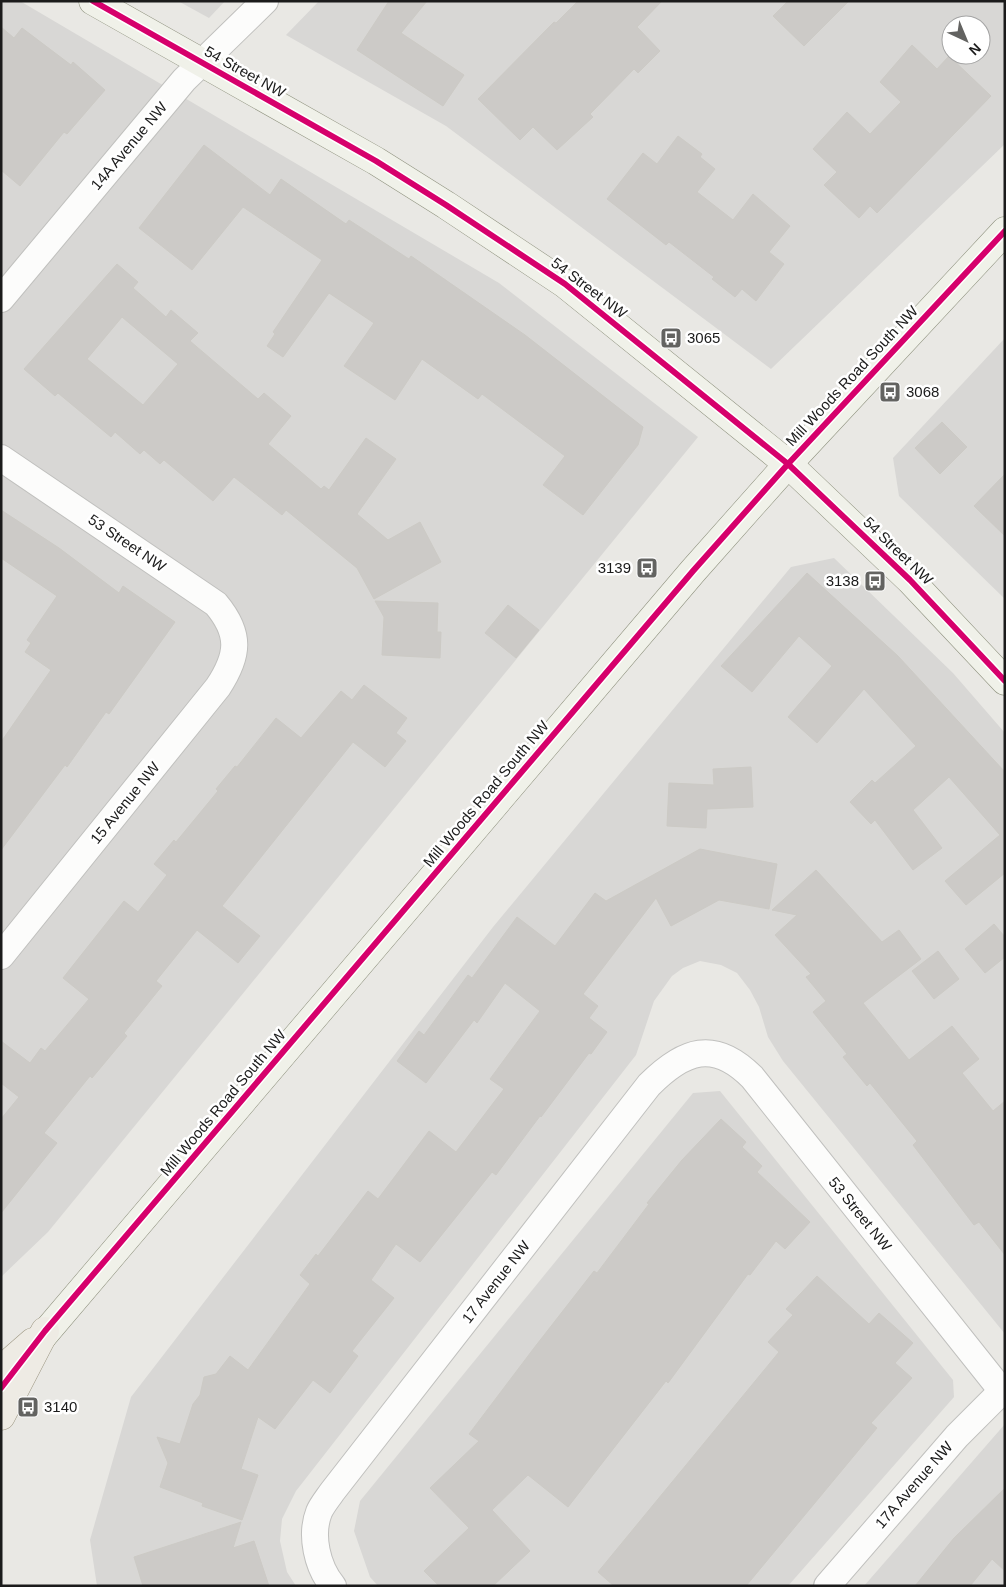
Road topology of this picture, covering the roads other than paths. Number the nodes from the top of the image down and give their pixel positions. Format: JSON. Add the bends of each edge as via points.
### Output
{"nodes":[{"id":1,"x":93,"y":1,"type":"edge"},
{"id":2,"x":265,"y":1,"type":"edge"},
{"id":3,"x":203,"y":63,"type":"junction"},
{"id":4,"x":1005,"y":231,"type":"edge"},
{"id":5,"x":1,"y":299,"type":"edge"},
{"id":6,"x":1,"y":458,"type":"edge"},
{"id":7,"x":788,"y":464,"type":"junction"},
{"id":8,"x":235,"y":643,"type":"joint"},
{"id":9,"x":1002,"y":671,"type":"edge"},
{"id":10,"x":1,"y":956,"type":"edge"},
{"id":11,"x":707,"y":1052,"type":"joint"},
{"id":12,"x":45,"y":1332,"type":"junction"},
{"id":13,"x":1,"y":1370,"type":"edge"},
{"id":14,"x":1,"y":1388,"type":"edge"},
{"id":15,"x":1003,"y":1390,"type":"edge"},
{"id":16,"x":1,"y":1416,"type":"edge"},
{"id":17,"x":333,"y":1586,"type":"edge"},
{"id":18,"x":827,"y":1586,"type":"edge"}],
"edges":[{"from":1,"to":3,"type":"street","name":"54 Street NW"},
{"from":2,"to":3,"type":"street","name":"14A Avenue NW"},
{"from":3,"to":5,"type":"street","name":"14A Avenue NW","via":[[184,80]]},
{"from":3,"to":7,"type":"street","name":"54 Street NW","via":[[376,161],[520,253],[601,312]]},
{"from":4,"to":7,"type":"street","name":"Mill Woods Road South NW"},
{"from":6,"to":8,"type":"street","name":"53 Street NW","via":[[216,604],[232,628]]},
{"from":7,"to":9,"type":"street","name":"54 Street NW"},
{"from":7,"to":12,"type":"street","name":"Mill Woods Road South NW","via":[[693,570]]},
{"from":8,"to":10,"type":"street","name":"15 Avenue NW","via":[[226,674],[218,687]]},
{"from":11,"to":15,"type":"street","name":"53 Street NW","via":[[739,1065],[752,1077]]},
{"from":11,"to":17,"type":"street","name":"17 Avenue NW","via":[[694,1053],[680,1060],[650,1085],[332,1492],[319,1512],[315,1539],[320,1563]]},
{"from":12,"to":13,"type":"main road"},
{"from":12,"to":14,"type":"street","name":"Mill Woods Road South NW"},
{"from":12,"to":16,"type":"main road"},
{"from":15,"to":18,"type":"street","name":"17A Avenue NW","via":[[934,1462]]}]}
